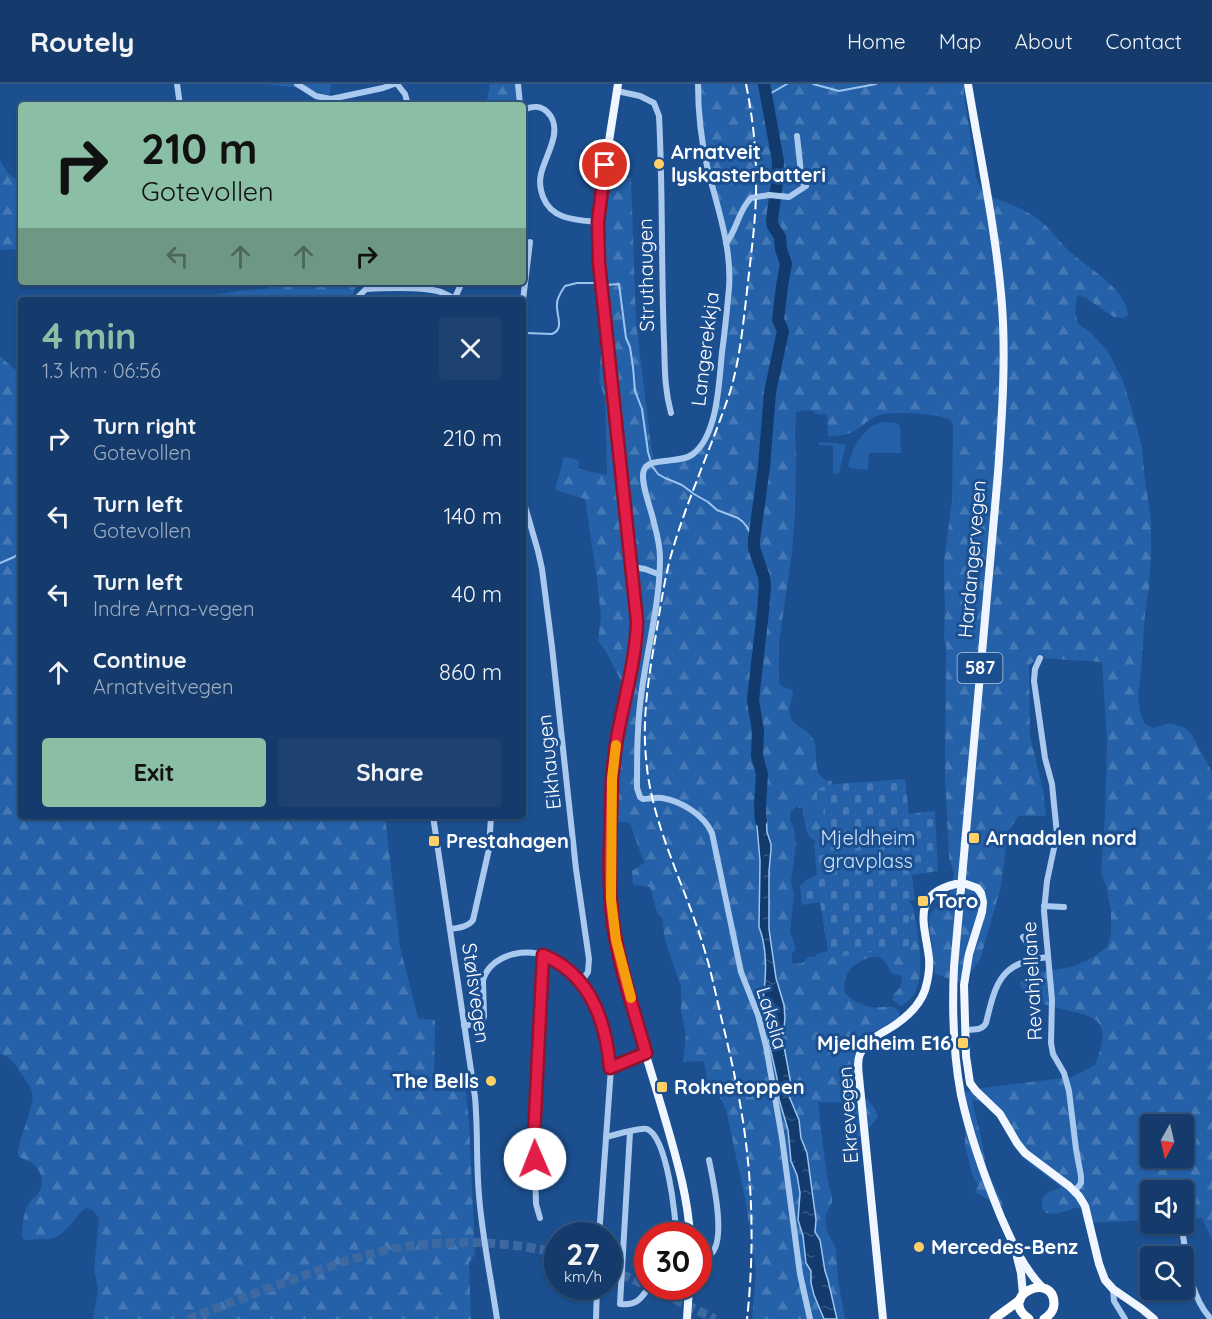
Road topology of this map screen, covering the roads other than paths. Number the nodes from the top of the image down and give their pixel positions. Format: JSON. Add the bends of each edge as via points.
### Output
{"nodes":[{"id":1,"x":177,"y":84,"type":"edge"},
{"id":2,"x":297,"y":84,"type":"edge"},
{"id":3,"x":395,"y":84,"type":"edge"},
{"id":4,"x":518,"y":84,"type":"edge"},
{"id":5,"x":698,"y":84,"type":"edge"},
{"id":6,"x":968,"y":84,"type":"edge"},
{"id":7,"x":617,"y":87,"type":"edge"},
{"id":8,"x":180,"y":102,"type":"edge"},
{"id":9,"x":407,"y":102,"type":"edge"},
{"id":10,"x":520,"y":102,"type":"edge"},
{"id":11,"x":526,"y":109,"type":"edge"},
{"id":12,"x":796,"y":136,"type":"dead end"},
{"id":13,"x":598,"y":222,"type":"junction"},
{"id":14,"x":530,"y":242,"type":"dead end"},
{"id":15,"x":726,"y":243,"type":"junction"},
{"id":16,"x":526,"y":281,"type":"edge"},
{"id":17,"x":366,"y":285,"type":"edge"},
{"id":18,"x":356,"y":297,"type":"edge"},
{"id":19,"x":450,"y":297,"type":"edge"},
{"id":20,"x":671,"y":413,"type":"dead end"},
{"id":21,"x":526,"y":510,"type":"edge"},
{"id":22,"x":632,"y":567,"type":"junction"},
{"id":23,"x":658,"y":574,"type":"junction"},
{"id":24,"x":1040,"y":658,"type":"dead end"},
{"id":25,"x":433,"y":819,"type":"edge"},
{"id":26,"x":491,"y":819,"type":"edge"},
{"id":27,"x":1044,"y":906,"type":"junction"},
{"id":28,"x":1064,"y":907,"type":"dead end"},
{"id":29,"x":450,"y":929,"type":"junction"},
{"id":30,"x":1023,"y":937,"type":"dead end"},
{"id":31,"x":543,"y":955,"type":"junction"},
{"id":32,"x":1048,"y":957,"type":"junction"},
{"id":33,"x":1029,"y":961,"type":"junction"},
{"id":34,"x":581,"y":982,"type":"junction"},
{"id":35,"x":464,"y":1026,"type":"junction"},
{"id":36,"x":965,"y":1030,"type":"junction"},
{"id":37,"x":646,"y":1053,"type":"junction"},
{"id":38,"x":610,"y":1068,"type":"junction"},
{"id":39,"x":630,"y":1132,"type":"junction"},
{"id":40,"x":606,"y":1137,"type":"junction"},
{"id":41,"x":709,"y":1160,"type":"dead end"},
{"id":42,"x":1075,"y":1191,"type":"junction"},
{"id":43,"x":540,"y":1218,"type":"dead end"},
{"id":44,"x":600,"y":1222,"type":"edge"},
{"id":45,"x":675,"y":1222,"type":"edge"},
{"id":46,"x":689,"y":1222,"type":"edge"},
{"id":47,"x":1183,"y":1234,"type":"edge"},
{"id":48,"x":1014,"y":1245,"type":"junction"},
{"id":49,"x":712,"y":1253,"type":"edge"},
{"id":50,"x":1043,"y":1288,"type":"junction"},
{"id":51,"x":1113,"y":1289,"type":"junction"},
{"id":52,"x":1021,"y":1297,"type":"junction"},
{"id":53,"x":597,"y":1300,"type":"edge"},
{"id":54,"x":640,"y":1300,"type":"edge"},
{"id":55,"x":688,"y":1300,"type":"edge"},
{"id":56,"x":1052,"y":1315,"type":"edge"},
{"id":57,"x":497,"y":1319,"type":"edge"},
{"id":58,"x":596,"y":1319,"type":"edge"},
{"id":59,"x":687,"y":1319,"type":"edge"},
{"id":60,"x":810,"y":1319,"type":"edge"},
{"id":61,"x":883,"y":1319,"type":"edge"},
{"id":62,"x":994,"y":1319,"type":"edge"},
{"id":63,"x":1023,"y":1319,"type":"edge"},
{"id":64,"x":1029,"y":1319,"type":"edge"},
{"id":65,"x":1044,"y":1319,"type":"edge"},
{"id":66,"x":1125,"y":1319,"type":"edge"},
{"id":67,"x":1154,"y":1319,"type":"edge"},
{"id":68,"x":1211,"y":1319,"type":"edge"}],
"edges":[{"from":1,"to":8,"type":"street"},
{"from":2,"to":3,"type":"street","via":[[316,96],[331,99]]},
{"from":3,"to":9,"type":"street"},
{"from":4,"to":10,"type":"street"},
{"from":5,"to":15,"type":"street","name":"Langerekkja","via":[[705,155]]},
{"from":6,"to":48,"type":"main road","name":"Hardangervegen","number":"587","via":[[996,249],[1004,363],[999,463],[954,967],[953,1023],[969,1128]]},
{"from":7,"to":13,"type":"main road"},
{"from":7,"to":20,"type":"street","name":"Struthaugen","via":[[654,103],[659,116],[664,380]]},
{"from":11,"to":13,"type":"street","via":[[539,107],[553,118],[554,133],[540,177],[546,203],[563,217]]},
{"from":12,"to":15,"type":"street","via":[[802,182],[806,186],[789,197],[756,196],[748,202]]},
{"from":13,"to":22,"type":"main road","via":[[601,287]]},
{"from":14,"to":16,"type":"street"},
{"from":15,"to":23,"type":"street","name":"Langerekkja","via":[[730,276],[712,424],[697,451],[688,458],[654,462],[644,470],[659,545]]},
{"from":17,"to":18,"type":"street"},
{"from":17,"to":19,"type":"street","via":[[434,291]]},
{"from":21,"to":34,"type":"street","name":"Eikhaugen","via":[[540,558],[552,643],[589,959],[588,972]]},
{"from":22,"to":23,"type":"street"},
{"from":22,"to":37,"type":"main road","via":[[637,637],[612,779],[611,899],[619,954]]},
{"from":23,"to":60,"type":"street","name":"Lakslia","via":[[638,725],[637,788],[643,799],[673,801],[694,812],[712,833],[741,972],[766,1046]]},
{"from":24,"to":27,"type":"street","name":"Revahjellane","via":[[1034,681],[1057,834]]},
{"from":25,"to":29,"type":"street","name":"Stølsvegen"},
{"from":26,"to":29,"type":"street","via":[[489,849],[473,920],[466,926]]},
{"from":27,"to":28,"type":"street","name":"Revahjellane"},
{"from":27,"to":32,"type":"street","name":"Revahjellane"},
{"from":29,"to":35,"type":"street","name":"Stølsvegen"},
{"from":30,"to":33,"type":"street","via":[[1030,947]]},
{"from":31,"to":34,"type":"street","via":[[571,971]]},
{"from":31,"to":35,"type":"street","via":[[517,954],[491,966],[483,980],[484,1017],[479,1023]]},
{"from":31,"to":43,"type":"street","via":[[534,1136]]},
{"from":32,"to":33,"type":"street"},
{"from":32,"to":42,"type":"street","name":"Revahjellane","via":[[1052,1048],[1068,1084],[1082,1183]]},
{"from":33,"to":36,"type":"street","via":[[1010,968],[1000,979],[987,1023],[979,1029]]},
{"from":34,"to":38,"type":"street","via":[[605,1031]]},
{"from":35,"to":57,"type":"street","name":"Stølsvegen","via":[[477,1120],[479,1200]]},
{"from":36,"to":42,"type":"main road","via":[[973,1088],[1000,1114],[1025,1154]]},
{"from":36,"to":61,"type":"main road","name":"Ekrevegen","via":[[966,974],[983,898],[974,887],[961,884],[937,892],[924,908],[929,966],[920,1001],[901,1020],[871,1040],[859,1058]]},
{"from":37,"to":38,"type":"street"},
{"from":37,"to":46,"type":"main road"},
{"from":38,"to":40,"type":"street"},
{"from":39,"to":40,"type":"street"},
{"from":39,"to":45,"type":"street","via":[[645,1128],[657,1138],[672,1191]]},
{"from":39,"to":54,"type":"street","via":[[620,1304]]},
{"from":40,"to":44,"type":"street"},
{"from":41,"to":49,"type":"street","via":[[717,1208],[717,1239]]},
{"from":42,"to":51,"type":"main road","via":[[1085,1206],[1103,1276]]},
{"from":47,"to":68,"type":"street","via":[[1196,1294]]},
{"from":48,"to":50,"type":"main road","name":"Hardangervegen","number":"587"},
{"from":48,"to":52,"type":"main road","name":"Hardangervegen","number":"587","via":[[1021,1273]]},
{"from":50,"to":52,"type":"highway","via":[[1032,1288]]},
{"from":50,"to":56,"type":"highway","via":[[1053,1300]]},
{"from":51,"to":66,"type":"street","via":[[1114,1301]]},
{"from":51,"to":67,"type":"main road"},
{"from":52,"to":62,"type":"highway"},
{"from":52,"to":64,"type":"highway","via":[[1021,1311]]},
{"from":53,"to":58,"type":"street"},
{"from":55,"to":59,"type":"main road"},
{"from":56,"to":65,"type":"highway"},
{"from":63,"to":64,"type":"highway"}]}
